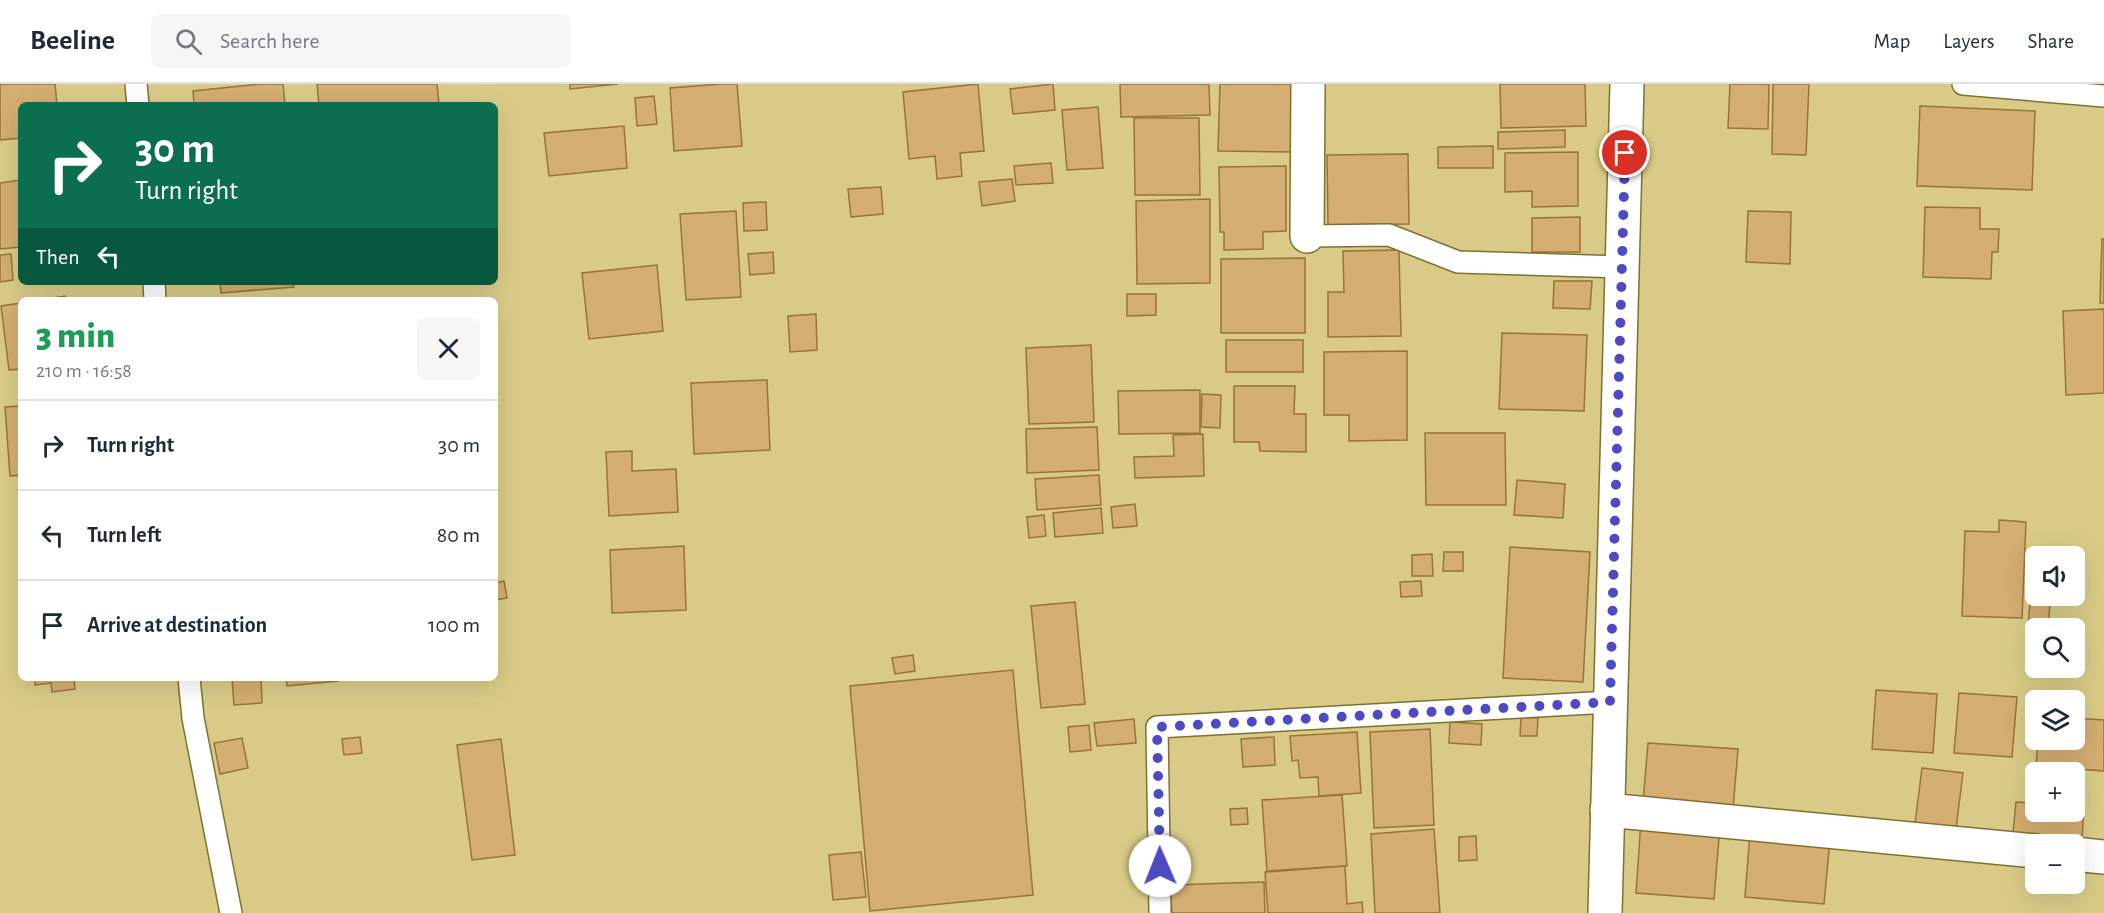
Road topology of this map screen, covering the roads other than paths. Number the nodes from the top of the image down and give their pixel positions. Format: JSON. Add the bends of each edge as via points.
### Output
{"nodes":[{"id":1,"x":136,"y":84,"type":"edge"},
{"id":2,"x":1308,"y":84,"type":"edge"},
{"id":3,"x":1627,"y":84,"type":"edge"},
{"id":4,"x":1963,"y":84,"type":"edge"},
{"id":5,"x":2104,"y":96,"type":"edge"},
{"id":6,"x":138,"y":102,"type":"edge"},
{"id":7,"x":1307,"y":236,"type":"joint"},
{"id":8,"x":1623,"y":267,"type":"junction"},
{"id":9,"x":189,"y":681,"type":"edge"},
{"id":10,"x":1610,"y":702,"type":"junction"},
{"id":11,"x":1607,"y":810,"type":"junction"},
{"id":12,"x":2025,"y":850,"type":"edge"},
{"id":13,"x":2085,"y":855,"type":"edge"},
{"id":14,"x":2104,"y":857,"type":"edge"},
{"id":15,"x":231,"y":913,"type":"edge"},
{"id":16,"x":1160,"y":913,"type":"edge"},
{"id":17,"x":1605,"y":913,"type":"edge"}],
"edges":[{"from":1,"to":6,"type":"lane"},
{"from":2,"to":7,"type":"street"},
{"from":3,"to":8,"type":"street"},
{"from":4,"to":5,"type":"lane"},
{"from":7,"to":8,"type":"lane","via":[[1389,235],[1458,262]]},
{"from":8,"to":10,"type":"street"},
{"from":9,"to":15,"type":"lane"},
{"from":10,"to":11,"type":"street"},
{"from":10,"to":16,"type":"lane","via":[[1157,727]]},
{"from":11,"to":12,"type":"street"},
{"from":11,"to":17,"type":"street"},
{"from":13,"to":14,"type":"street"}]}
